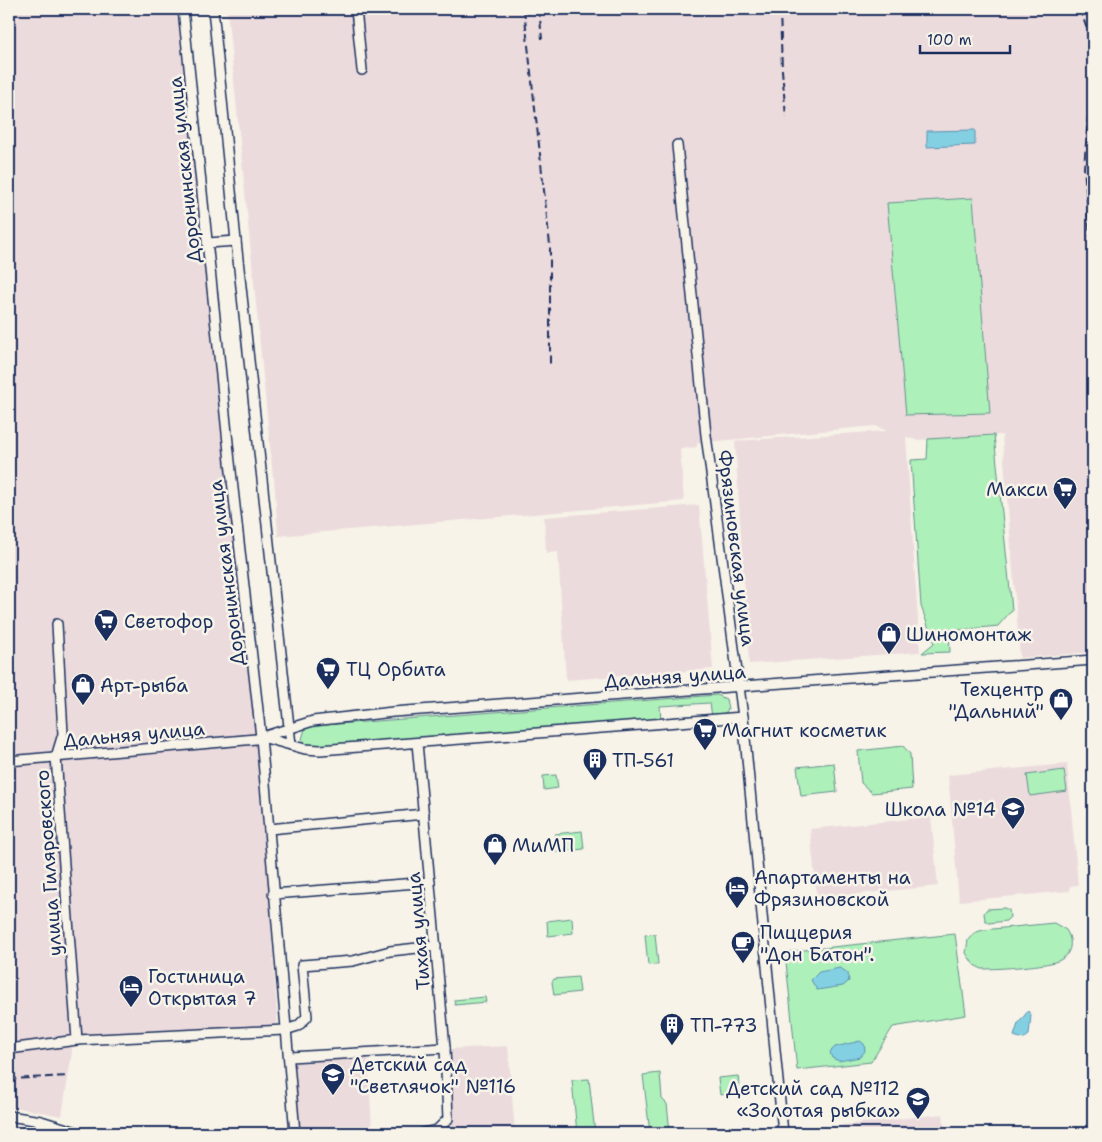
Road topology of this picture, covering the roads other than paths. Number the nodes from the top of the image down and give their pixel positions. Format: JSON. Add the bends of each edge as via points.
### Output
{"nodes":[{"id":1,"x":183,"y":9,"type":"edge"},
{"id":2,"x":213,"y":9,"type":"edge"},
{"id":3,"x":356,"y":9,"type":"edge"},
{"id":4,"x":362,"y":70,"type":"dead end"},
{"id":5,"x":677,"y":145,"type":"dead end"},
{"id":6,"x":236,"y":241,"type":"junction"},
{"id":7,"x":208,"y":243,"type":"junction"},
{"id":8,"x":57,"y":624,"type":"dead end"},
{"id":9,"x":1093,"y":660,"type":"edge"},
{"id":10,"x":738,"y":687,"type":"junction"},
{"id":11,"x":743,"y":717,"type":"junction"},
{"id":12,"x":289,"y":728,"type":"junction"},
{"id":13,"x":262,"y":737,"type":"junction"},
{"id":14,"x":417,"y":743,"type":"junction"},
{"id":15,"x":291,"y":745,"type":"junction"},
{"id":16,"x":56,"y":757,"type":"junction"},
{"id":17,"x":9,"y":761,"type":"edge"},
{"id":18,"x":424,"y":814,"type":"junction"},
{"id":19,"x":269,"y":829,"type":"junction"},
{"id":20,"x":430,"y":882,"type":"junction"},
{"id":21,"x":273,"y":894,"type":"junction"},
{"id":22,"x":436,"y":946,"type":"junction"},
{"id":23,"x":285,"y":1030,"type":"junction"},
{"id":24,"x":77,"y":1040,"type":"junction"},
{"id":25,"x":445,"y":1048,"type":"junction"},
{"id":26,"x":9,"y":1049,"type":"edge"},
{"id":27,"x":290,"y":1057,"type":"junction"},
{"id":28,"x":9,"y":1116,"type":"edge"},
{"id":29,"x":68,"y":1131,"type":"edge"},
{"id":30,"x":80,"y":1133,"type":"edge"},
{"id":31,"x":295,"y":1133,"type":"edge"},
{"id":32,"x":423,"y":1133,"type":"edge"},
{"id":33,"x":783,"y":1133,"type":"edge"}],
"edges":[{"from":1,"to":7,"type":"street","name":"Доронинская улица"},
{"from":2,"to":6,"type":"street"},
{"from":3,"to":4,"type":"street"},
{"from":5,"to":10,"type":"street","name":"Фрязиновская улица","via":[[706,435]]},
{"from":6,"to":7,"type":"street"},
{"from":6,"to":12,"type":"street"},
{"from":7,"to":13,"type":"street","name":"Доронинская улица"},
{"from":8,"to":16,"type":"street","name":"улица Гиляровского","via":[[63,734]]},
{"from":9,"to":10,"type":"street","name":"Дальняя улица"},
{"from":10,"to":11,"type":"street","name":"Фрязиновская улица"},
{"from":10,"to":12,"type":"street","name":"Дальняя улица","via":[[393,712],[312,721]]},
{"from":11,"to":14,"type":"street","name":"Дальняя улица"},
{"from":11,"to":33,"type":"street","name":"Фрязиновская улица"},
{"from":12,"to":13,"type":"street","name":"Дальняя улица"},
{"from":12,"to":15,"type":"street"},
{"from":13,"to":15,"type":"street","name":"Дальняя улица"},
{"from":13,"to":16,"type":"street","name":"Дальняя улица"},
{"from":13,"to":19,"type":"street","name":"Доронинская улица"},
{"from":14,"to":15,"type":"street","name":"Дальняя улица","via":[[320,750]]},
{"from":14,"to":18,"type":"street","name":"Тихая улица"},
{"from":16,"to":17,"type":"street","name":"Дальняя улица"},
{"from":16,"to":24,"type":"street","name":"улица Гиляровского"},
{"from":18,"to":19,"type":"street"},
{"from":18,"to":20,"type":"street","name":"Тихая улица"},
{"from":19,"to":21,"type":"street","name":"Доронинская улица"},
{"from":20,"to":21,"type":"street"},
{"from":20,"to":22,"type":"street","name":"Тихая улица"},
{"from":21,"to":23,"type":"street","name":"Доронинская улица"},
{"from":22,"to":23,"type":"street","via":[[302,965],[307,1017],[298,1026]]},
{"from":22,"to":25,"type":"street","name":"Тихая улица"},
{"from":23,"to":24,"type":"street"},
{"from":23,"to":27,"type":"street","name":"Доронинская улица"},
{"from":24,"to":26,"type":"street"},
{"from":25,"to":27,"type":"street"},
{"from":25,"to":32,"type":"street","name":"Тихая улица","via":[[448,1119],[437,1130]]},
{"from":27,"to":31,"type":"street","name":"Доронинская улица"},
{"from":28,"to":29,"type":"street","via":[[41,1121]]},
{"from":29,"to":30,"type":"street"}]}
